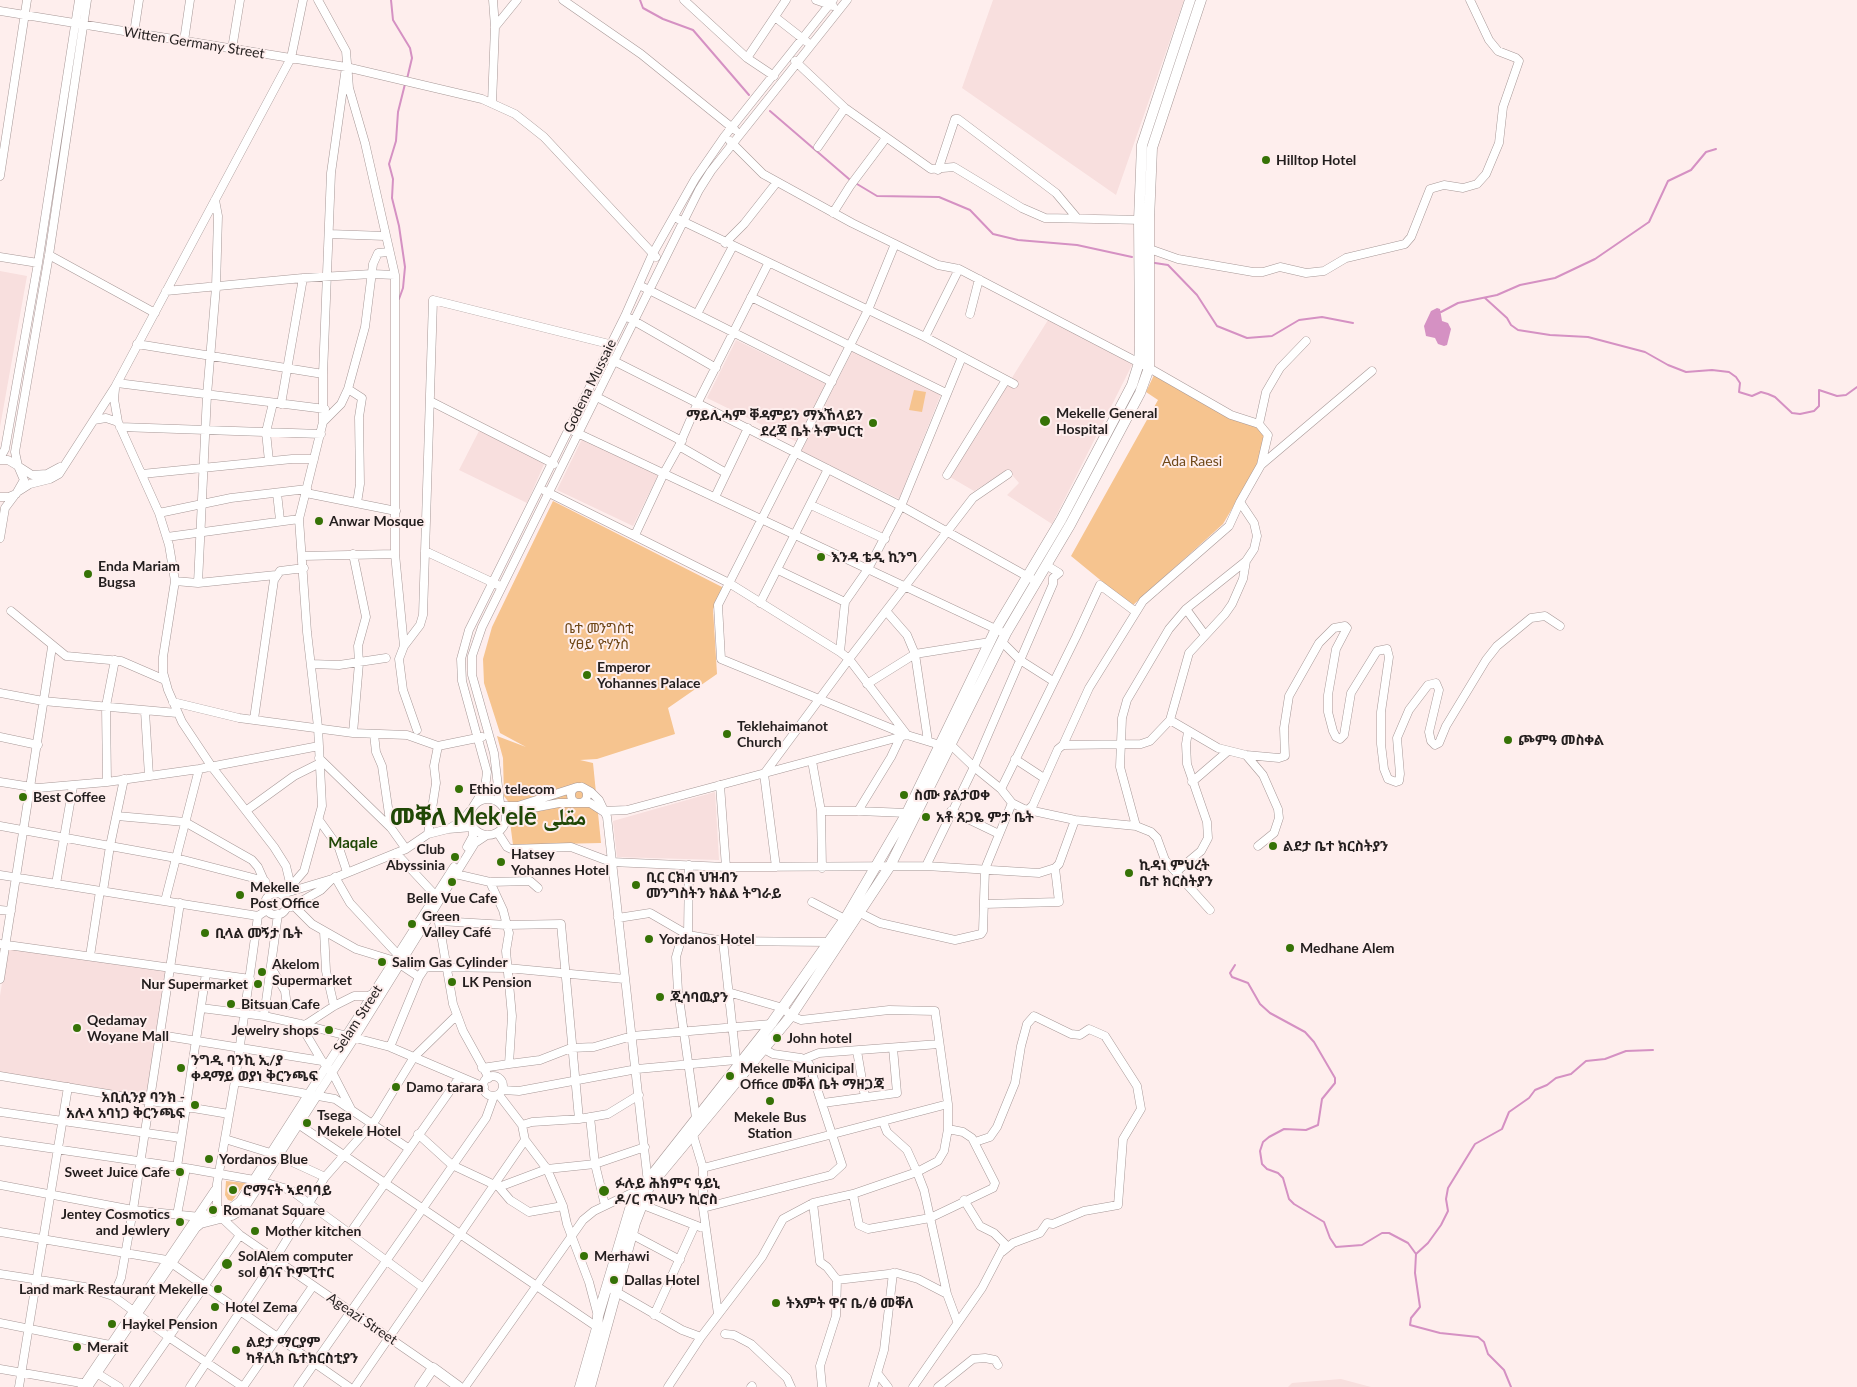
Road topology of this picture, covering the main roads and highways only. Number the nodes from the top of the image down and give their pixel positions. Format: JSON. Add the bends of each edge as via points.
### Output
{"nodes":[{"id":1,"x":1190,"y":0,"type":"edge"},
{"id":2,"x":1201,"y":0,"type":"edge"},
{"id":3,"x":1183,"y":35,"type":"junction"},
{"id":4,"x":1144,"y":247,"type":"junction"},
{"id":5,"x":1048,"y":541,"type":"junction"},
{"id":6,"x":1058,"y":547,"type":"junction"},
{"id":7,"x":1032,"y":578,"type":"junction"},
{"id":8,"x":1002,"y":635,"type":"junction"},
{"id":9,"x":911,"y":815,"type":"junction"},
{"id":10,"x":742,"y":1064,"type":"junction"},
{"id":11,"x":646,"y":1185,"type":"junction"},
{"id":12,"x":636,"y":1202,"type":"junction"},
{"id":13,"x":611,"y":1290,"type":"junction"},
{"id":14,"x":601,"y":1330,"type":"junction"},
{"id":15,"x":435,"y":1370,"type":"junction"},
{"id":16,"x":420,"y":1387,"type":"edge"},
{"id":17,"x":428,"y":1387,"type":"edge"},
{"id":18,"x":459,"y":1387,"type":"edge"},
{"id":19,"x":580,"y":1387,"type":"edge"},
{"id":20,"x":590,"y":1387,"type":"edge"}],
"edges":[{"from":1,"to":3,"type":"main road"},
{"from":2,"to":3,"type":"main road"},
{"from":3,"to":4,"type":"main road","via":[[1152,148]]},
{"from":4,"to":5,"type":"main road","via":[[1139,363],[1132,385]]},
{"from":4,"to":6,"type":"main road","via":[[1149,368],[1140,393]]},
{"from":5,"to":6,"type":"main road"},
{"from":5,"to":7,"type":"main road"},
{"from":6,"to":7,"type":"main road"},
{"from":7,"to":8,"type":"main road"},
{"from":8,"to":9,"type":"main road","via":[[952,745]]},
{"from":8,"to":9,"type":"main road","via":[[990,642],[940,745]]},
{"from":9,"to":10,"type":"main road","via":[[845,919]]},
{"from":9,"to":10,"type":"main road","via":[[890,866],[791,1016],[764,1049]]},
{"from":10,"to":11,"type":"main road"},
{"from":10,"to":11,"type":"main road","via":[[693,1135]]},
{"from":11,"to":12,"type":"main road"},
{"from":12,"to":13,"type":"main road"},
{"from":12,"to":13,"type":"main road","via":[[631,1234]]},
{"from":13,"to":14,"type":"main road"},
{"from":13,"to":14,"type":"main road","via":[[598,1316]]},
{"from":14,"to":19,"type":"main road"},
{"from":14,"to":20,"type":"main road"},
{"from":15,"to":16,"type":"main road"},
{"from":15,"to":17,"type":"main road"},
{"from":15,"to":18,"type":"main road","name":"Ageazi Street"}]}
